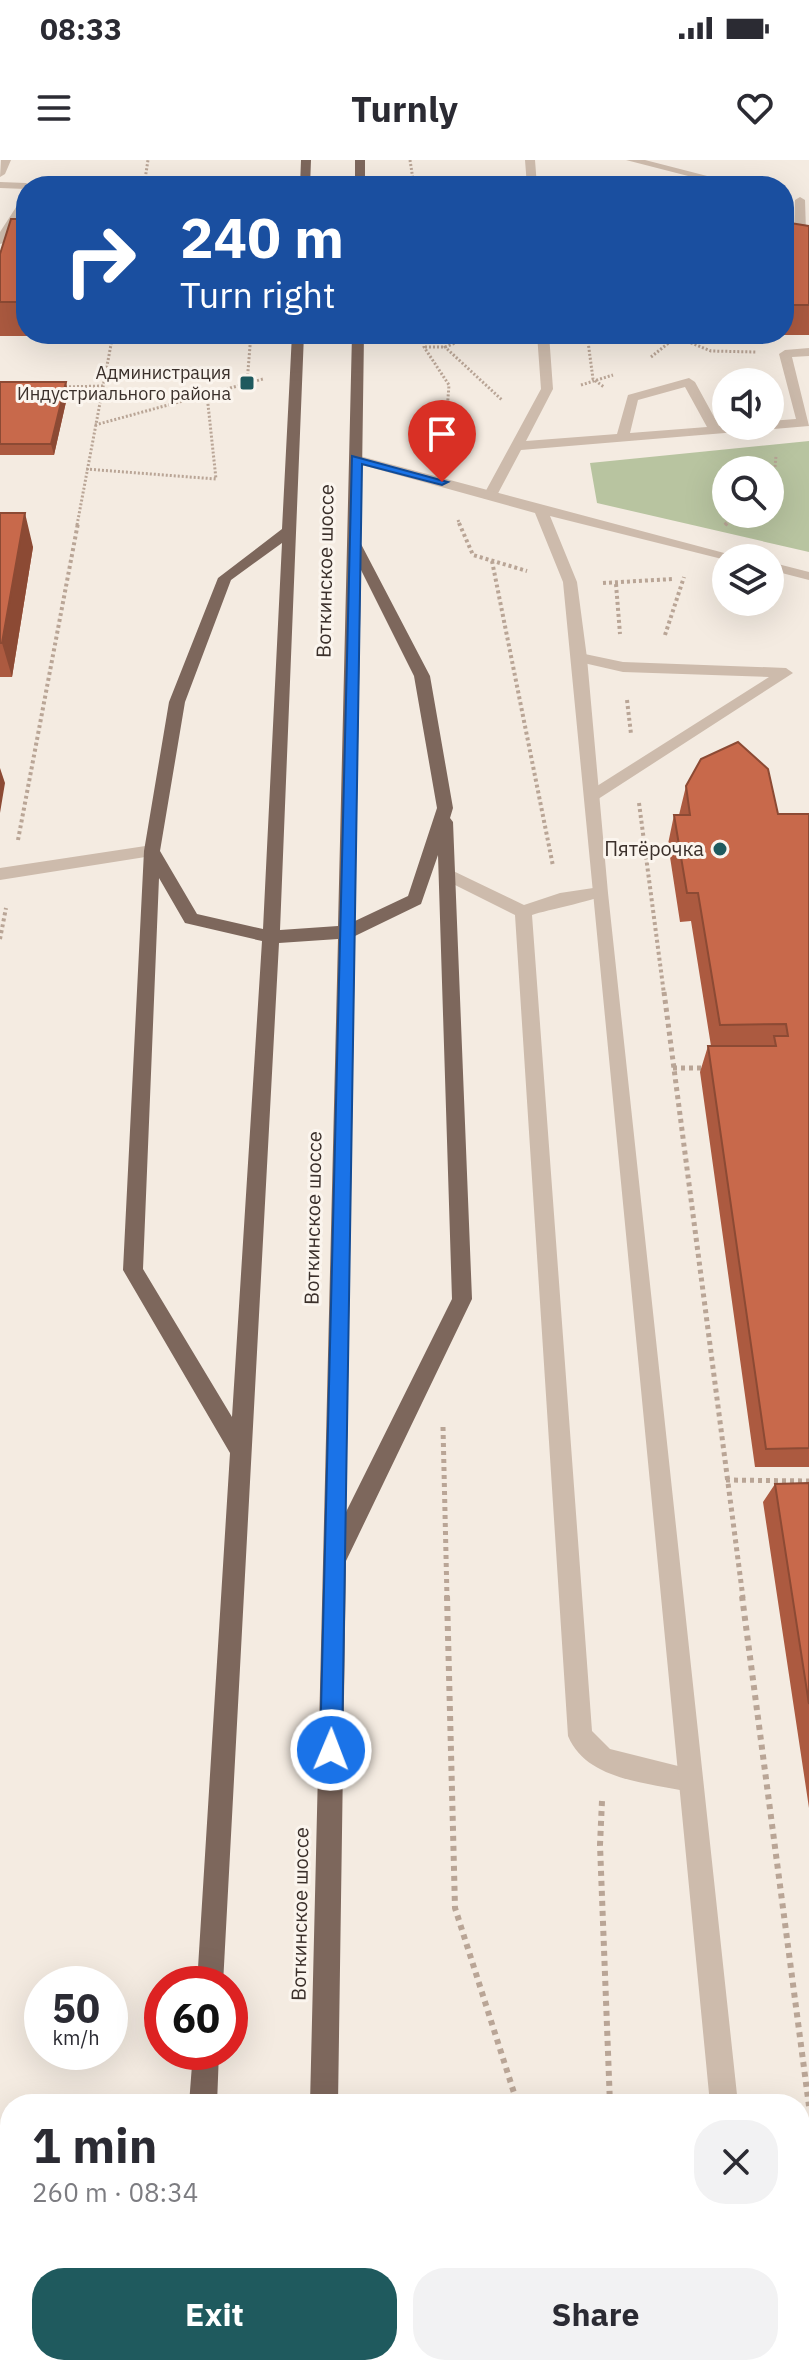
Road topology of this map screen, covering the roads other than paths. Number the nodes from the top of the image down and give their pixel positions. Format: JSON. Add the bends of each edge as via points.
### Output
{"nodes":[{"id":1,"x":6,"y":160,"type":"edge"},
{"id":2,"x":631,"y":160,"type":"edge"},
{"id":3,"x":0,"y":174,"type":"edge"},
{"id":4,"x":699,"y":176,"type":"edge"},
{"id":5,"x":804,"y":201,"type":"edge"},
{"id":6,"x":16,"y":215,"type":"edge"},
{"id":7,"x":804,"y":236,"type":"edge"},
{"id":8,"x":2,"y":237,"type":"edge"},
{"id":9,"x":298,"y":344,"type":"edge"},
{"id":10,"x":358,"y":344,"type":"edge"},
{"id":11,"x":544,"y":344,"type":"edge"},
{"id":12,"x":809,"y":352,"type":"edge"},
{"id":13,"x":806,"y":422,"type":"edge"},
{"id":14,"x":712,"y":424,"type":"edge"},
{"id":15,"x":784,"y":424,"type":"edge"},
{"id":16,"x":712,"y":430,"type":"edge"},
{"id":17,"x":622,"y":438,"type":"junction"},
{"id":18,"x":517,"y":446,"type":"junction"},
{"id":19,"x":356,"y":459,"type":"junction"},
{"id":20,"x":490,"y":496,"type":"junction"},
{"id":21,"x":541,"y":510,"type":"junction"},
{"id":22,"x":289,"y":531,"type":"junction"},
{"id":23,"x":354,"y":544,"type":"junction"},
{"id":24,"x":712,"y":552,"type":"edge"},
{"id":25,"x":784,"y":570,"type":"edge"},
{"id":26,"x":809,"y":576,"type":"edge"},
{"id":27,"x":580,"y":658,"type":"junction"},
{"id":28,"x":592,"y":797,"type":"junction"},
{"id":29,"x":445,"y":808,"type":"junction"},
{"id":30,"x":152,"y":851,"type":"junction"},
{"id":31,"x":6,"y":873,"type":"edge"},
{"id":32,"x":447,"y":874,"type":"junction"},
{"id":33,"x":600,"y":893,"type":"junction"},
{"id":34,"x":523,"y":912,"type":"junction"},
{"id":35,"x":347,"y":932,"type":"junction"},
{"id":36,"x":271,"y":937,"type":"junction"},
{"id":37,"x":241,"y":1451,"type":"junction"},
{"id":38,"x":334,"y":1560,"type":"junction"},
{"id":39,"x":689,"y":1780,"type":"junction"},
{"id":40,"x":211,"y":1966,"type":"edge"},
{"id":41,"x":205,"y":2070,"type":"edge"},
{"id":42,"x":204,"y":2094,"type":"edge"},
{"id":43,"x":326,"y":2094,"type":"edge"},
{"id":44,"x":723,"y":2094,"type":"edge"}],
"edges":[{"from":1,"to":3,"type":"street"},
{"from":2,"to":4,"type":"street"},
{"from":5,"to":7,"type":"street"},
{"from":6,"to":8,"type":"street"},
{"from":9,"to":22,"type":"main road","name":"Воткинское шоссе"},
{"from":10,"to":19,"type":"main road","name":"Воткинское шоссе"},
{"from":11,"to":18,"type":"street","via":[[547,389]]},
{"from":12,"to":13,"type":"street","via":[[785,354]]},
{"from":13,"to":15,"type":"street"},
{"from":14,"to":17,"type":"street","via":[[689,382],[632,398]]},
{"from":16,"to":17,"type":"street"},
{"from":17,"to":18,"type":"street"},
{"from":18,"to":20,"type":"street"},
{"from":19,"to":20,"type":"street"},
{"from":19,"to":23,"type":"main road","name":"Воткинское шоссе"},
{"from":20,"to":21,"type":"street"},
{"from":21,"to":24,"type":"street"},
{"from":21,"to":27,"type":"street","via":[[570,582]]},
{"from":22,"to":30,"type":"main road","via":[[225,578],[177,702]]},
{"from":22,"to":36,"type":"main road","name":"Воткинское шоссе"},
{"from":23,"to":29,"type":"main road","via":[[422,676]]},
{"from":23,"to":35,"type":"main road","name":"Воткинское шоссе"},
{"from":25,"to":26,"type":"street"},
{"from":27,"to":28,"type":"street"},
{"from":27,"to":28,"type":"street","via":[[623,667],[786,673]]},
{"from":28,"to":33,"type":"street"},
{"from":29,"to":32,"type":"main road"},
{"from":29,"to":35,"type":"main road","via":[[415,900]]},
{"from":30,"to":31,"type":"street"},
{"from":30,"to":36,"type":"main road","via":[[191,919]]},
{"from":30,"to":37,"type":"main road","via":[[133,1270]]},
{"from":32,"to":34,"type":"street"},
{"from":32,"to":38,"type":"main road","via":[[462,1299]]},
{"from":33,"to":34,"type":"street"},
{"from":33,"to":39,"type":"street"},
{"from":34,"to":39,"type":"street","via":[[580,1736],[603,1760]]},
{"from":35,"to":36,"type":"main road"},
{"from":35,"to":38,"type":"main road","name":"Воткинское шоссе"},
{"from":36,"to":37,"type":"main road","name":"Воткинское шоссе"},
{"from":37,"to":40,"type":"main road","name":"Воткинское шоссе"},
{"from":38,"to":43,"type":"main road","name":"Воткинское шоссе"},
{"from":39,"to":44,"type":"street"},
{"from":41,"to":42,"type":"main road"}]}
